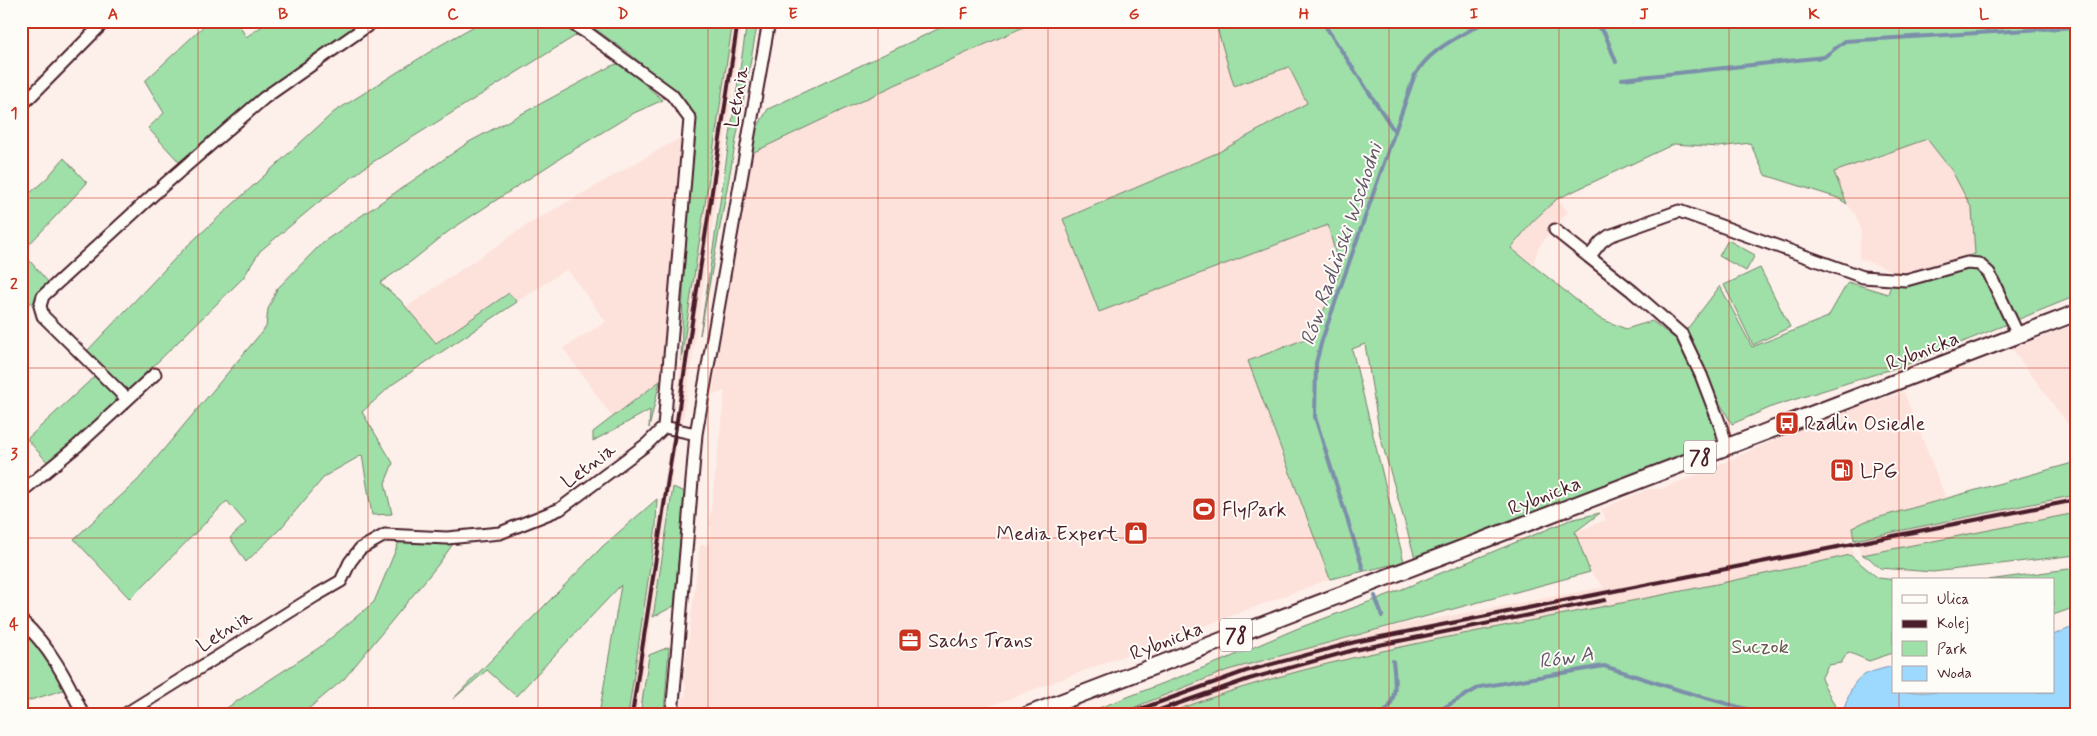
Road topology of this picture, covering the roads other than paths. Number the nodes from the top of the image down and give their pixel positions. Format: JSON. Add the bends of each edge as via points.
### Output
{"nodes":[{"id":1,"x":105,"y":21,"type":"edge"},
{"id":2,"x":374,"y":21,"type":"edge"},
{"id":3,"x":568,"y":21,"type":"edge"},
{"id":4,"x":769,"y":21,"type":"edge"},
{"id":5,"x":21,"y":106,"type":"edge"},
{"id":6,"x":1555,"y":230,"type":"dead end"},
{"id":7,"x":1589,"y":257,"type":"junction"},
{"id":8,"x":2076,"y":313,"type":"edge"},
{"id":9,"x":2018,"y":335,"type":"junction"},
{"id":10,"x":155,"y":374,"type":"dead end"},
{"id":11,"x":126,"y":398,"type":"junction"},
{"id":12,"x":664,"y":427,"type":"junction"},
{"id":13,"x":696,"y":434,"type":"junction"},
{"id":14,"x":1726,"y":447,"type":"junction"},
{"id":15,"x":21,"y":492,"type":"edge"},
{"id":16,"x":21,"y":620,"type":"edge"},
{"id":17,"x":82,"y":715,"type":"edge"},
{"id":18,"x":124,"y":715,"type":"edge"},
{"id":19,"x":672,"y":715,"type":"edge"},
{"id":20,"x":1027,"y":715,"type":"edge"}],
"edges":[{"from":1,"to":5,"type":"street"},
{"from":2,"to":11,"type":"street","via":[[264,98],[43,296],[40,306],[43,316]]},
{"from":3,"to":12,"type":"street","name":"Letnia","via":[[672,95],[690,120]]},
{"from":4,"to":13,"type":"street","name":"Letnia"},
{"from":6,"to":7,"type":"street"},
{"from":7,"to":9,"type":"street","via":[[1606,237],[1680,211],[1863,277],[1906,280],[1967,262],[1980,264],[1989,273]]},
{"from":7,"to":14,"type":"street","via":[[1682,335],[1701,375]]},
{"from":8,"to":9,"type":"main road","name":"Rybnicka","number":"78"},
{"from":9,"to":14,"type":"main road","name":"Rybnicka","number":"78"},
{"from":10,"to":11,"type":"street"},
{"from":11,"to":15,"type":"street","via":[[77,446]]},
{"from":12,"to":13,"type":"street"},
{"from":12,"to":18,"type":"street","name":"Letnia","via":[[647,444],[560,509],[530,522],[500,533],[469,537],[385,535],[360,550],[341,581]]},
{"from":13,"to":19,"type":"street","name":"Letnia"},
{"from":14,"to":20,"type":"main road","name":"Rybnicka","number":"78"},
{"from":16,"to":17,"type":"street","via":[[42,640],[58,664]]}]}
